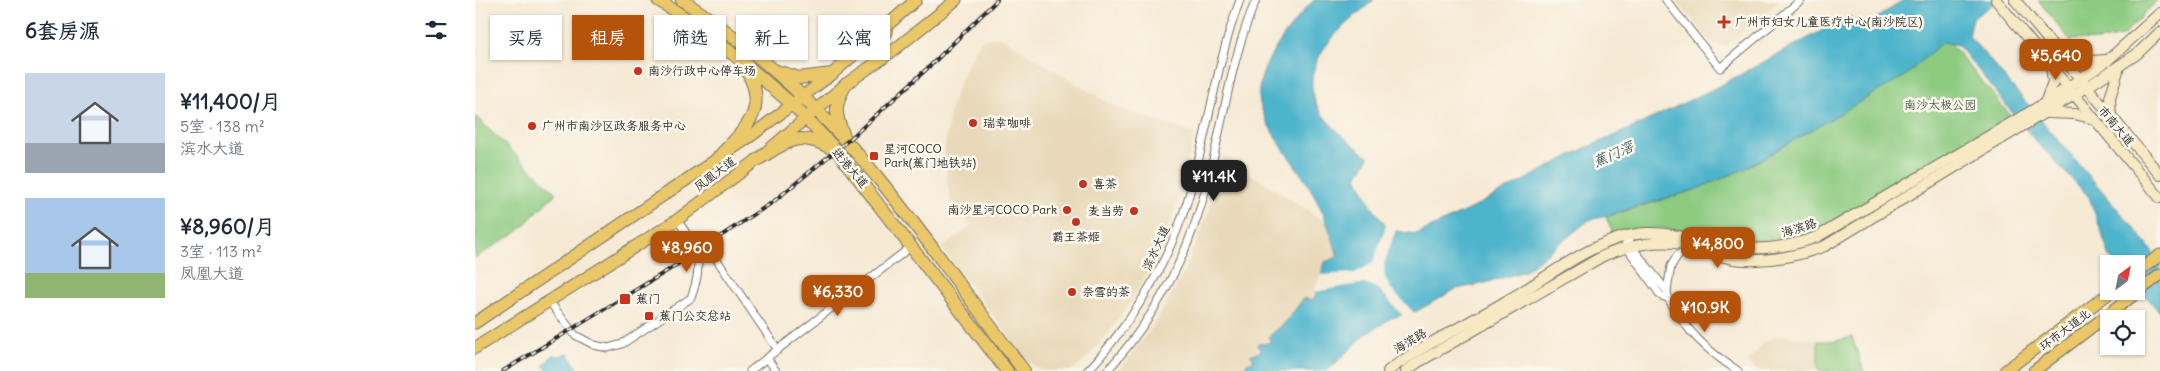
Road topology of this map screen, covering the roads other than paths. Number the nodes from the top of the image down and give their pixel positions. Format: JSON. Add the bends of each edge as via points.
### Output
{"nodes":[{"id":1,"x":658,"y":0,"type":"edge"},
{"id":2,"x":682,"y":0,"type":"edge"},
{"id":3,"x":916,"y":0,"type":"edge"},
{"id":4,"x":955,"y":0,"type":"edge"},
{"id":5,"x":1240,"y":0,"type":"edge"},
{"id":6,"x":1256,"y":0,"type":"edge"},
{"id":7,"x":1666,"y":0,"type":"edge"},
{"id":8,"x":1801,"y":0,"type":"edge"},
{"id":9,"x":1995,"y":0,"type":"edge"},
{"id":10,"x":2015,"y":0,"type":"edge"},
{"id":11,"x":2160,"y":13,"type":"edge"},
{"id":12,"x":893,"y":22,"type":"junction"},
{"id":13,"x":890,"y":28,"type":"edge"},
{"id":14,"x":2160,"y":32,"type":"edge"},
{"id":15,"x":736,"y":39,"type":"edge"},
{"id":16,"x":890,"y":53,"type":"edge"},
{"id":17,"x":2059,"y":53,"type":"junction"},
{"id":18,"x":736,"y":56,"type":"edge"},
{"id":19,"x":739,"y":60,"type":"edge"},
{"id":20,"x":740,"y":60,"type":"edge"},
{"id":21,"x":762,"y":60,"type":"joint"},
{"id":22,"x":881,"y":60,"type":"edge"},
{"id":23,"x":2108,"y":60,"type":"junction"},
{"id":24,"x":2051,"y":66,"type":"junction"},
{"id":25,"x":2119,"y":67,"type":"junction"},
{"id":26,"x":772,"y":70,"type":"junction"},
{"id":27,"x":753,"y":71,"type":"junction"},
{"id":28,"x":832,"y":74,"type":"junction"},
{"id":29,"x":2080,"y":79,"type":"junction"},
{"id":30,"x":846,"y":84,"type":"junction"},
{"id":31,"x":2087,"y":87,"type":"junction"},
{"id":32,"x":2071,"y":91,"type":"junction"},
{"id":33,"x":797,"y":101,"type":"junction"},
{"id":34,"x":2046,"y":108,"type":"junction"},
{"id":35,"x":810,"y":114,"type":"junction"},
{"id":36,"x":2111,"y":116,"type":"junction"},
{"id":37,"x":2094,"y":119,"type":"junction"},
{"id":38,"x":2013,"y":128,"type":"junction"},
{"id":39,"x":751,"y":136,"type":"junction"},
{"id":40,"x":842,"y":147,"type":"junction"},
{"id":41,"x":768,"y":150,"type":"junction"},
{"id":42,"x":715,"y":160,"type":"junction"},
{"id":43,"x":757,"y":160,"type":"junction"},
{"id":44,"x":2160,"y":175,"type":"edge"},
{"id":45,"x":2160,"y":198,"type":"edge"},
{"id":46,"x":677,"y":220,"type":"junction"},
{"id":47,"x":1626,"y":242,"type":"junction"},
{"id":48,"x":694,"y":244,"type":"junction"},
{"id":49,"x":912,"y":246,"type":"junction"},
{"id":50,"x":1690,"y":246,"type":"junction"},
{"id":51,"x":2160,"y":246,"type":"edge"},
{"id":52,"x":2157,"y":258,"type":"edge"},
{"id":53,"x":2145,"y":267,"type":"edge"},
{"id":54,"x":2160,"y":275,"type":"edge"},
{"id":55,"x":1667,"y":295,"type":"junction"},
{"id":56,"x":2101,"y":300,"type":"edge"},
{"id":57,"x":549,"y":301,"type":"junction"},
{"id":58,"x":475,"y":322,"type":"edge"},
{"id":59,"x":477,"y":343,"type":"edge"},
{"id":60,"x":778,"y":350,"type":"junction"},
{"id":61,"x":767,"y":358,"type":"junction"},
{"id":62,"x":1024,"y":370,"type":"edge"},
{"id":63,"x":750,"y":371,"type":"edge"},
{"id":64,"x":776,"y":371,"type":"edge"},
{"id":65,"x":1007,"y":371,"type":"edge"},
{"id":66,"x":1087,"y":371,"type":"edge"},
{"id":67,"x":1107,"y":371,"type":"edge"},
{"id":68,"x":1387,"y":371,"type":"edge"},
{"id":69,"x":1406,"y":371,"type":"edge"},
{"id":70,"x":1738,"y":371,"type":"edge"},
{"id":71,"x":2005,"y":371,"type":"edge"},
{"id":72,"x":2034,"y":371,"type":"edge"}],
"edges":[{"from":1,"to":18,"type":"highway","name":"进港大道"},
{"from":2,"to":15,"type":"highway","name":"进港大道"},
{"from":3,"to":12,"type":"main road","name":"凤凰大道"},
{"from":4,"to":16,"type":"main road","name":"凤凰大道"},
{"from":5,"to":66,"type":"street","name":"滨水大道","via":[[1220,64],[1192,186],[1173,240],[1137,309]]},
{"from":6,"to":67,"type":"street","via":[[1239,46],[1206,190],[1189,240],[1152,311]]},
{"from":7,"to":8,"type":"street","via":[[1720,68]]},
{"from":9,"to":24,"type":"street","name":"市南大道"},
{"from":10,"to":17,"type":"street","name":"市南大道"},
{"from":11,"to":23,"type":"street","name":"海滨路"},
{"from":12,"to":13,"type":"main road"},
{"from":12,"to":28,"type":"main road","name":"凤凰大道"},
{"from":14,"to":25,"type":"street","name":"海滨路"},
{"from":17,"to":23,"type":"street","via":[[2089,61]]},
{"from":17,"to":29,"type":"street","name":"市南大道"},
{"from":19,"to":42,"type":"highway","via":[[757,91],[757,104],[745,128]]},
{"from":20,"to":27,"type":"highway","name":"进港大道"},
{"from":21,"to":26,"type":"highway","name":"进港大道"},
{"from":21,"to":27,"type":"highway","via":[[761,68]]},
{"from":22,"to":30,"type":"main road","name":"凤凰大道"},
{"from":23,"to":29,"type":"street","name":"海滨路"},
{"from":24,"to":32,"type":"street","name":"市南大道"},
{"from":24,"to":34,"type":"street","via":[[2053,82]]},
{"from":25,"to":31,"type":"street","name":"海滨路"},
{"from":25,"to":36,"type":"street","via":[[2110,98]]},
{"from":26,"to":28,"type":"highway","via":[[799,78]]},
{"from":26,"to":33,"type":"highway","name":"进港大道"},
{"from":27,"to":33,"type":"highway","name":"进港大道"},
{"from":28,"to":33,"type":"main road","name":"凤凰大道"},
{"from":29,"to":31,"type":"street","name":"市南大道"},
{"from":29,"to":32,"type":"street","name":"海滨路"},
{"from":30,"to":35,"type":"main road","name":"凤凰大道"},
{"from":30,"to":40,"type":"highway","via":[[836,107]]},
{"from":31,"to":32,"type":"street","name":"海滨路"},
{"from":31,"to":36,"type":"street","name":"市南大道"},
{"from":32,"to":34,"type":"street","name":"海滨路"},
{"from":32,"to":37,"type":"street","name":"市南大道"},
{"from":33,"to":35,"type":"highway","name":"进港大道"},
{"from":33,"to":39,"type":"main road","name":"凤凰大道"},
{"from":34,"to":37,"type":"street"},
{"from":34,"to":38,"type":"street","name":"海滨路"},
{"from":35,"to":40,"type":"highway","name":"进港大道"},
{"from":35,"to":41,"type":"main road","name":"凤凰大道"},
{"from":36,"to":44,"type":"street","name":"市南大道"},
{"from":37,"to":45,"type":"street","name":"市南大道"},
{"from":38,"to":47,"type":"street","name":"海滨路","via":[[1817,238],[1775,248],[1745,249],[1665,234]]},
{"from":38,"to":50,"type":"street","name":"海滨路","via":[[1825,246],[1810,252],[1780,259],[1750,260],[1719,256]]},
{"from":39,"to":41,"type":"main road","via":[[769,134],[772,139]]},
{"from":39,"to":42,"type":"main road","name":"凤凰大道"},
{"from":40,"to":43,"type":"highway","via":[[798,138]]},
{"from":40,"to":49,"type":"highway","name":"进港大道"},
{"from":40,"to":62,"type":"highway","name":"进港大道","via":[[878,178]]},
{"from":41,"to":43,"type":"main road","name":"凤凰大道"},
{"from":42,"to":58,"type":"main road","name":"凤凰大道"},
{"from":43,"to":46,"type":"main road","name":"凤凰大道"},
{"from":46,"to":48,"type":"street"},
{"from":46,"to":57,"type":"main road","name":"凤凰大道"},
{"from":47,"to":50,"type":"street","name":"海滨路"},
{"from":47,"to":55,"type":"street","via":[[1661,296]]},
{"from":47,"to":68,"type":"street","name":"海滨路","via":[[1595,248]]},
{"from":47,"to":69,"type":"street","name":"海滨路"},
{"from":48,"to":57,"type":"street","via":[[699,268],[691,298],[622,344],[608,348],[583,340],[568,327]]},
{"from":48,"to":60,"type":"street","via":[[713,254]]},
{"from":49,"to":60,"type":"street"},
{"from":49,"to":65,"type":"highway","name":"进港大道"},
{"from":50,"to":55,"type":"street","via":[[1678,255],[1671,266]]},
{"from":51,"to":52,"type":"street"},
{"from":52,"to":53,"type":"main road"},
{"from":54,"to":72,"type":"main road","name":"环市大道北"},
{"from":55,"to":70,"type":"street","via":[[1678,316],[1703,346]]},
{"from":56,"to":71,"type":"main road","name":"环市大道北"},
{"from":57,"to":59,"type":"main road","name":"凤凰大道"},
{"from":60,"to":61,"type":"street"},
{"from":61,"to":63,"type":"street"},
{"from":61,"to":64,"type":"street"}]}
